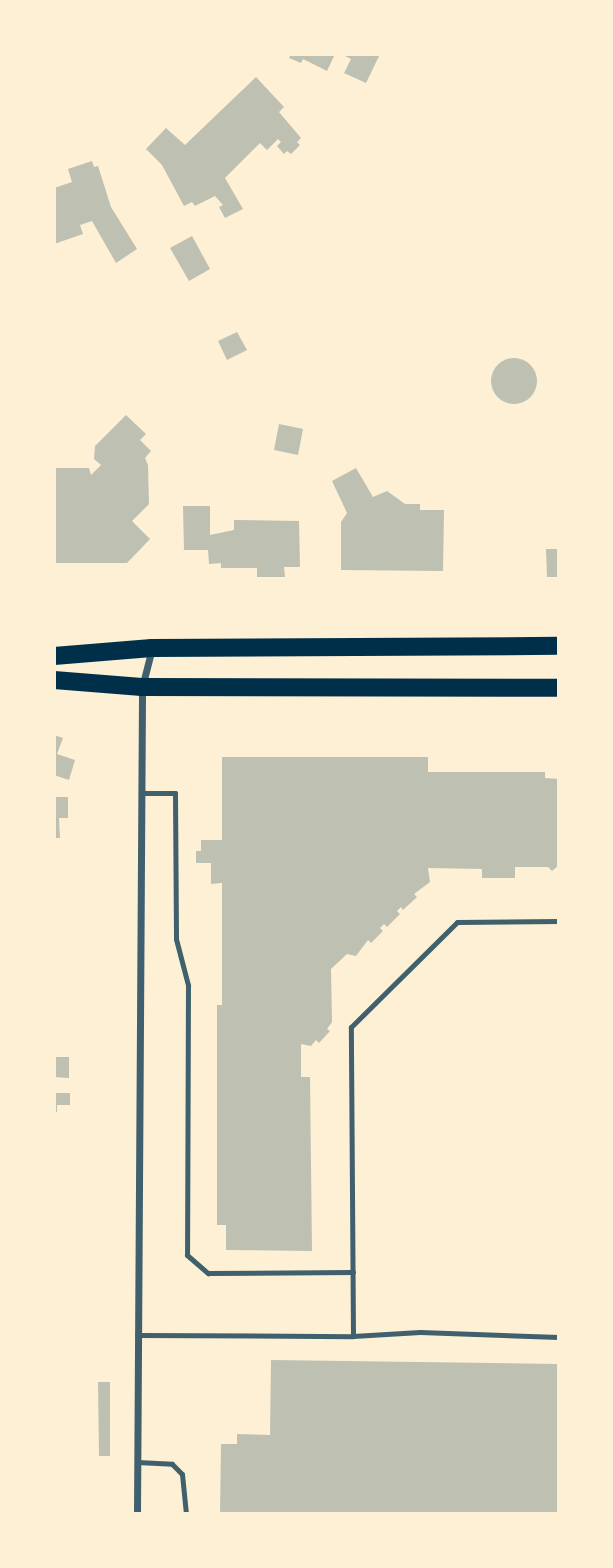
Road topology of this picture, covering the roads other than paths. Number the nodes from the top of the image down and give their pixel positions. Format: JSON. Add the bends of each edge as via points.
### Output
{"nodes":[{"id":1,"x":559,"y":646,"type":"edge"},
{"id":2,"x":152,"y":649,"type":"junction"},
{"id":3,"x":54,"y":656,"type":"edge"},
{"id":4,"x":54,"y":680,"type":"edge"},
{"id":5,"x":142,"y":687,"type":"junction"},
{"id":6,"x":559,"y":688,"type":"edge"},
{"id":7,"x":141,"y":793,"type":"junction"},
{"id":8,"x":559,"y":920,"type":"edge"},
{"id":9,"x":353,"y":1272,"type":"junction"},
{"id":10,"x":137,"y":1335,"type":"junction"},
{"id":11,"x":353,"y":1336,"type":"junction"},
{"id":12,"x":559,"y":1337,"type":"edge"},
{"id":13,"x":137,"y":1462,"type":"junction"},
{"id":14,"x":137,"y":1514,"type":"edge"},
{"id":15,"x":186,"y":1514,"type":"edge"}],
"edges":[{"from":1,"to":2,"type":"main road"},
{"from":2,"to":3,"type":"main road"},
{"from":2,"to":5,"type":"street"},
{"from":4,"to":5,"type":"main road"},
{"from":5,"to":6,"type":"main road"},
{"from":5,"to":7,"type":"street"},
{"from":7,"to":9,"type":"lane","via":[[175,793],[176,939],[188,985],[187,1255],[208,1273]]},
{"from":7,"to":10,"type":"street"},
{"from":8,"to":9,"type":"lane","via":[[457,922],[351,1027]]},
{"from":9,"to":11,"type":"lane"},
{"from":10,"to":11,"type":"lane"},
{"from":10,"to":13,"type":"street"},
{"from":11,"to":12,"type":"lane","via":[[420,1332]]},
{"from":13,"to":14,"type":"street"},
{"from":13,"to":15,"type":"lane","via":[[172,1464],[182,1474]]}]}
